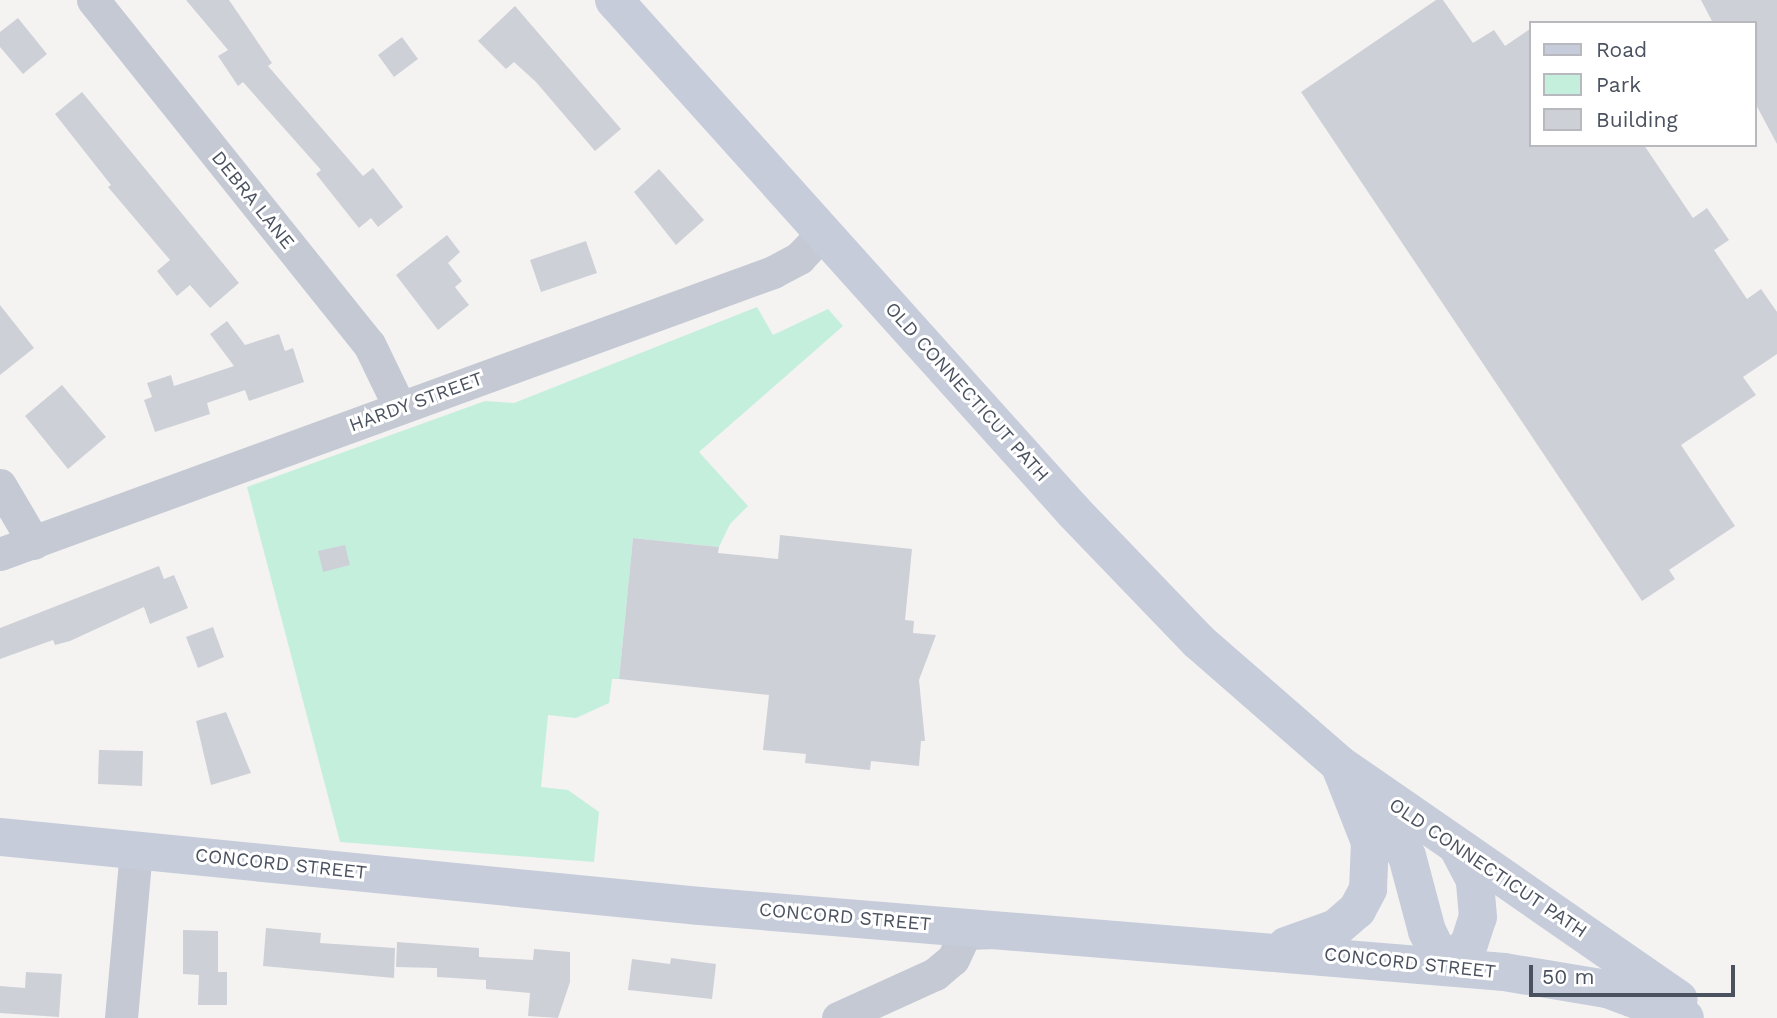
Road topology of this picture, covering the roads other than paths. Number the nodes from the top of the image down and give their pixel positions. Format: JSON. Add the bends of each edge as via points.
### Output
{"nodes":[{"id":1,"x":93,"y":0,"type":"edge"},
{"id":2,"x":614,"y":0,"type":"edge"},
{"id":3,"x":822,"y":234,"type":"junction"},
{"id":4,"x":400,"y":408,"type":"junction"},
{"id":5,"x":0,"y":485,"type":"edge"},
{"id":6,"x":34,"y":543,"type":"junction"},
{"id":7,"x":0,"y":554,"type":"edge"},
{"id":8,"x":1339,"y":764,"type":"junction"},
{"id":9,"x":0,"y":837,"type":"edge"},
{"id":10,"x":1455,"y":845,"type":"junction"},
{"id":11,"x":136,"y":850,"type":"junction"},
{"id":12,"x":1022,"y":931,"type":"junction"},
{"id":13,"x":1266,"y":949,"type":"junction"},
{"id":14,"x":1445,"y":967,"type":"junction"},
{"id":15,"x":121,"y":1018,"type":"edge"},
{"id":16,"x":838,"y":1018,"type":"edge"},
{"id":17,"x":1685,"y":1018,"type":"edge"},
{"id":18,"x":1706,"y":1018,"type":"edge"}],
"edges":[{"from":1,"to":4,"type":"street","name":"DEBRA LANE","via":[[369,344]]},
{"from":2,"to":3,"type":"main road","name":"OLD CONNECTICUT PATH"},
{"from":3,"to":4,"type":"street","name":"HARDY STREET","via":[[799,258],[772,272]]},
{"from":3,"to":8,"type":"main road","name":"OLD CONNECTICUT PATH","via":[[1165,608],[1247,687]]},
{"from":4,"to":6,"type":"street","name":"HARDY STREET"},
{"from":5,"to":6,"type":"street"},
{"from":6,"to":7,"type":"street","name":"HARDY STREET"},
{"from":8,"to":10,"type":"main road","name":"OLD CONNECTICUT PATH"},
{"from":8,"to":13,"type":"main road","via":[[1370,842],[1368,889],[1357,910],[1336,928]]},
{"from":8,"to":14,"type":"main road","name":"OLD CONNECTICUT PATH","via":[[1407,856],[1427,931]]},
{"from":9,"to":11,"type":"main road","name":"CONCORD STREET"},
{"from":10,"to":14,"type":"main road","via":[[1475,880],[1478,917],[1469,944]]},
{"from":10,"to":18,"type":"main road","name":"OLD CONNECTICUT PATH"},
{"from":11,"to":12,"type":"main road","name":"CONCORD STREET","via":[[700,906]]},
{"from":11,"to":15,"type":"street"},
{"from":12,"to":13,"type":"main road","name":"CONCORD STREET"},
{"from":12,"to":16,"type":"street","via":[[965,933],[953,959],[935,974]]},
{"from":13,"to":14,"type":"main road","name":"CONCORD STREET"},
{"from":14,"to":17,"type":"main road","name":"CONCORD STREET","via":[[1586,985]]}]}
